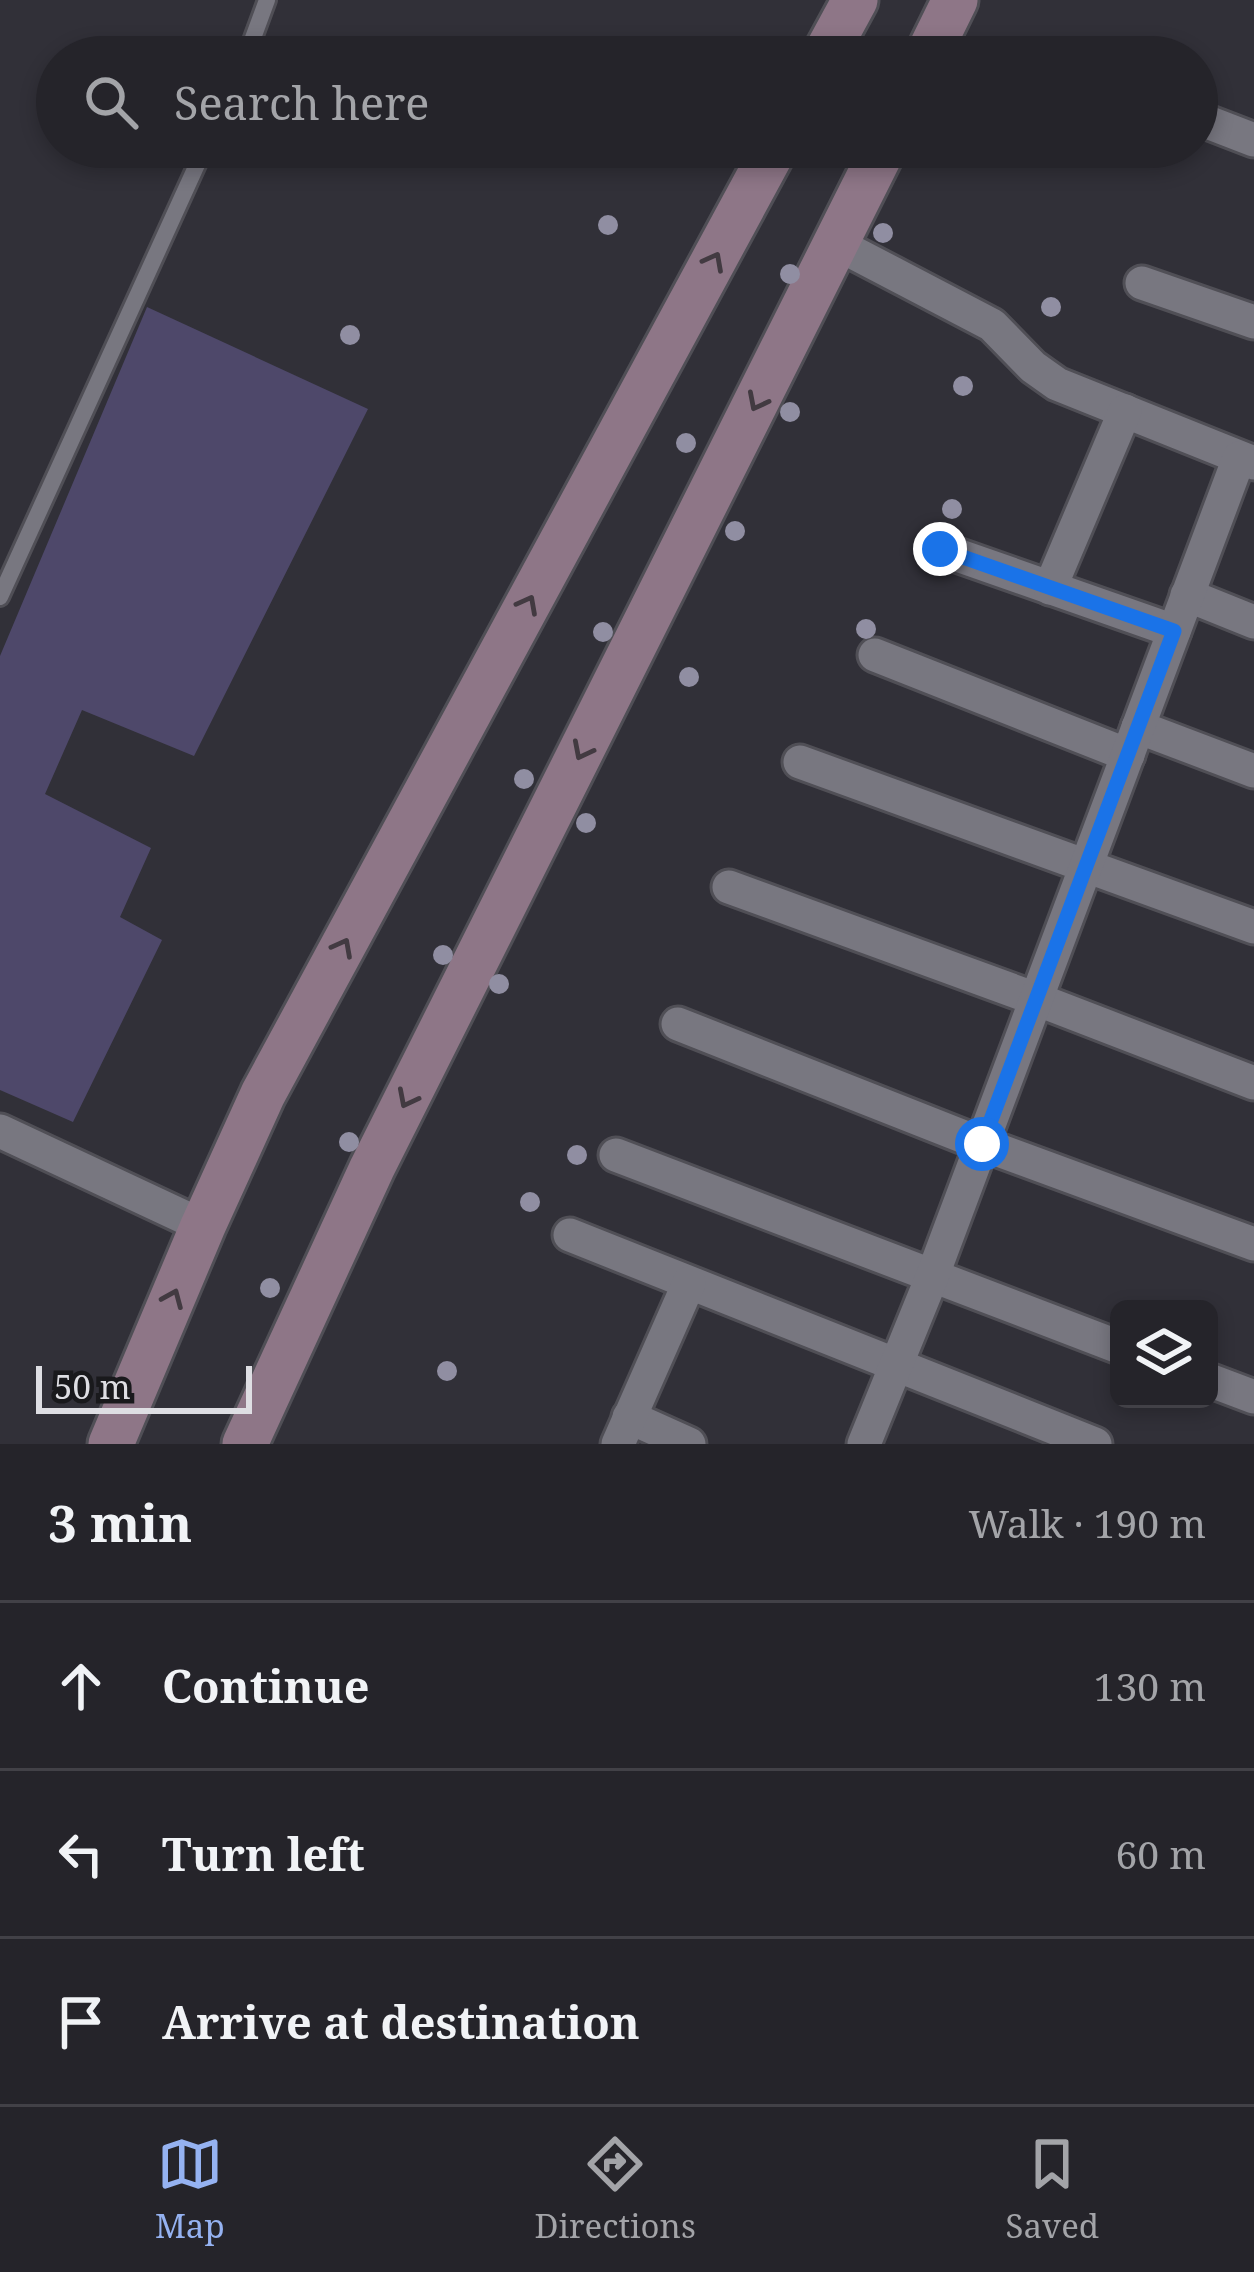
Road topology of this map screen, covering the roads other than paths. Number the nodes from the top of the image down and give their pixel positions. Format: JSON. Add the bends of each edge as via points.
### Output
{"nodes":[{"id":1,"x":267,"y":0,"type":"edge"},
{"id":2,"x":855,"y":0,"type":"edge"},
{"id":3,"x":955,"y":0,"type":"edge"},
{"id":4,"x":253,"y":36,"type":"edge"},
{"id":5,"x":835,"y":36,"type":"edge"},
{"id":6,"x":937,"y":36,"type":"edge"},
{"id":7,"x":1218,"y":126,"type":"edge"},
{"id":8,"x":1254,"y":140,"type":"edge"},
{"id":9,"x":195,"y":168,"type":"edge"},
{"id":10,"x":765,"y":168,"type":"edge"},
{"id":11,"x":874,"y":168,"type":"edge"},
{"id":12,"x":837,"y":244,"type":"junction"},
{"id":13,"x":1142,"y":283,"type":"dead end"},
{"id":14,"x":1254,"y":322,"type":"edge"},
{"id":15,"x":1125,"y":411,"type":"junction"},
{"id":16,"x":1246,"y":460,"type":"edge"},
{"id":17,"x":940,"y":549,"type":"dead end"},
{"id":18,"x":1050,"y":588,"type":"junction"},
{"id":19,"x":1187,"y":595,"type":"junction"},
{"id":20,"x":0,"y":597,"type":"edge"},
{"id":21,"x":1254,"y":622,"type":"edge"},
{"id":22,"x":1174,"y":631,"type":"junction"},
{"id":23,"x":875,"y":655,"type":"dead end"},
{"id":24,"x":1133,"y":741,"type":"junction"},
{"id":25,"x":800,"y":762,"type":"dead end"},
{"id":26,"x":1254,"y":771,"type":"edge"},
{"id":27,"x":1086,"y":865,"type":"junction"},
{"id":28,"x":730,"y":887,"type":"dead end"},
{"id":29,"x":1254,"y":927,"type":"edge"},
{"id":30,"x":1036,"y":999,"type":"junction"},
{"id":31,"x":678,"y":1024,"type":"dead end"},
{"id":32,"x":1254,"y":1084,"type":"edge"},
{"id":33,"x":0,"y":1131,"type":"edge"},
{"id":34,"x":982,"y":1144,"type":"junction"},
{"id":35,"x":616,"y":1155,"type":"dead end"},
{"id":36,"x":203,"y":1226,"type":"junction"},
{"id":37,"x":569,"y":1235,"type":"dead end"},
{"id":38,"x":1254,"y":1244,"type":"edge"},
{"id":39,"x":932,"y":1277,"type":"junction"},
{"id":40,"x":689,"y":1283,"type":"junction"},
{"id":41,"x":1110,"y":1344,"type":"edge"},
{"id":42,"x":897,"y":1366,"type":"junction"},
{"id":43,"x":1218,"y":1383,"type":"edge"},
{"id":44,"x":1254,"y":1397,"type":"edge"},
{"id":45,"x":624,"y":1431,"type":"edge"},
{"id":46,"x":111,"y":1444,"type":"edge"},
{"id":47,"x":245,"y":1444,"type":"edge"},
{"id":48,"x":688,"y":1444,"type":"edge"},
{"id":49,"x":864,"y":1444,"type":"edge"},
{"id":50,"x":1095,"y":1444,"type":"edge"}],
"edges":[{"from":1,"to":4,"type":"lane"},
{"from":2,"to":5,"type":"street"},
{"from":3,"to":6,"type":"street"},
{"from":7,"to":8,"type":"street"},
{"from":9,"to":20,"type":"lane"},
{"from":36,"to":10,"type":"street","one_way":true,"via":[[263,1094]]},
{"from":11,"to":12,"type":"street"},
{"from":12,"to":15,"type":"street","via":[[992,326],[1057,384]]},
{"from":12,"to":47,"type":"street","one_way":true,"via":[[372,1168]]},
{"from":13,"to":14,"type":"street"},
{"from":15,"to":16,"type":"street"},
{"from":15,"to":18,"type":"street"},
{"from":16,"to":19,"type":"street"},
{"from":17,"to":18,"type":"street"},
{"from":18,"to":22,"type":"street"},
{"from":19,"to":21,"type":"street"},
{"from":19,"to":22,"type":"street"},
{"from":22,"to":24,"type":"street"},
{"from":23,"to":24,"type":"street"},
{"from":24,"to":26,"type":"street"},
{"from":24,"to":27,"type":"street"},
{"from":25,"to":27,"type":"street"},
{"from":27,"to":29,"type":"street"},
{"from":27,"to":30,"type":"street"},
{"from":28,"to":30,"type":"street"},
{"from":30,"to":32,"type":"street"},
{"from":30,"to":34,"type":"street"},
{"from":31,"to":34,"type":"street"},
{"from":33,"to":36,"type":"street"},
{"from":34,"to":38,"type":"street"},
{"from":34,"to":39,"type":"street"},
{"from":35,"to":39,"type":"street"},
{"from":46,"to":36,"type":"street","one_way":true},
{"from":37,"to":40,"type":"street"},
{"from":39,"to":41,"type":"street"},
{"from":39,"to":42,"type":"street"},
{"from":40,"to":42,"type":"street"},
{"from":40,"to":45,"type":"street"},
{"from":42,"to":49,"type":"street"},
{"from":42,"to":50,"type":"street"},
{"from":43,"to":44,"type":"street"},
{"from":45,"to":48,"type":"street"}]}
